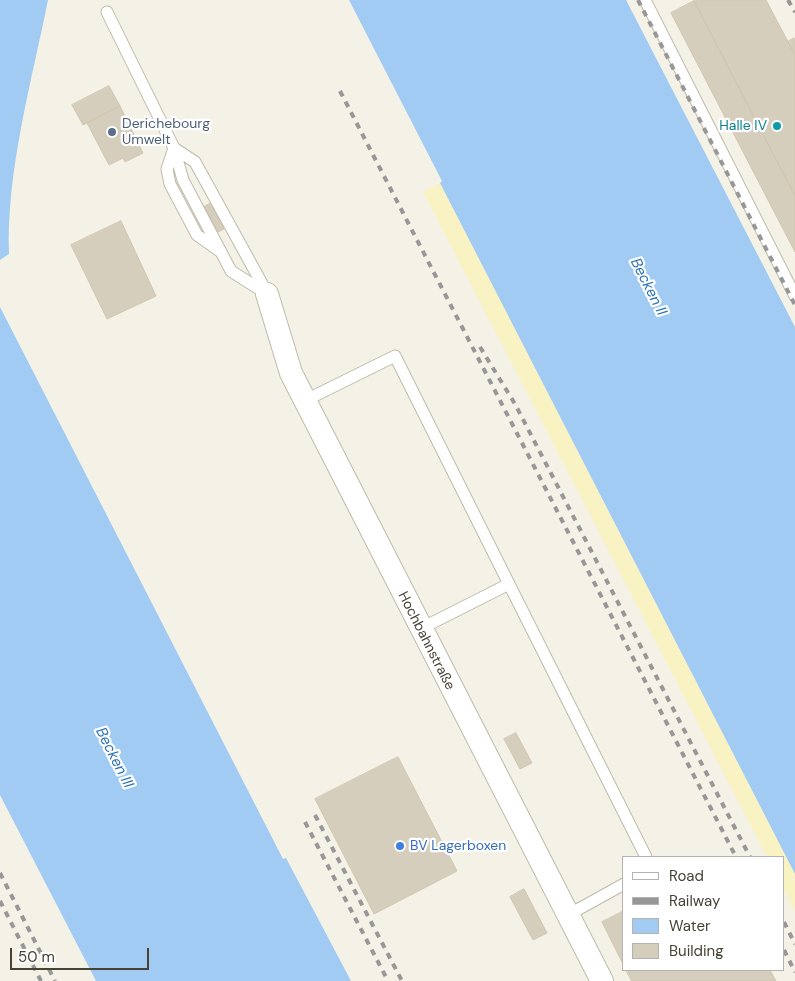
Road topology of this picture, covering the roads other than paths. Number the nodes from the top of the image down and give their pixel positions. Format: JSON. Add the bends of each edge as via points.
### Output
{"nodes":[{"id":1,"x":645,"y":0,"type":"edge"},
{"id":2,"x":107,"y":12,"type":"dead end"},
{"id":3,"x":174,"y":148,"type":"junction"},
{"id":4,"x":267,"y":294,"type":"junction"},
{"id":5,"x":795,"y":296,"type":"edge"},
{"id":6,"x":304,"y":401,"type":"junction"},
{"id":7,"x":509,"y":584,"type":"junction"},
{"id":8,"x":420,"y":629,"type":"junction"},
{"id":9,"x":645,"y":856,"type":"edge"},
{"id":10,"x":622,"y":885,"type":"edge"},
{"id":11,"x":568,"y":915,"type":"junction"},
{"id":12,"x":602,"y":981,"type":"edge"}],
"edges":[{"from":1,"to":5,"type":"lane"},
{"from":2,"to":3,"type":"lane"},
{"from":3,"to":4,"type":"lane","via":[[195,162]]},
{"from":3,"to":4,"type":"lane","via":[[183,180],[231,270]]},
{"from":4,"to":6,"type":"street","name":"Hochbahnstraße","via":[[291,373]]},
{"from":6,"to":7,"type":"lane","via":[[394,356]]},
{"from":6,"to":8,"type":"street","name":"Hochbahnstraße"},
{"from":7,"to":8,"type":"lane"},
{"from":7,"to":9,"type":"lane"},
{"from":8,"to":11,"type":"street","name":"Hochbahnstraße"},
{"from":10,"to":11,"type":"lane"},
{"from":11,"to":12,"type":"street","name":"Hochbahnstraße"}]}
